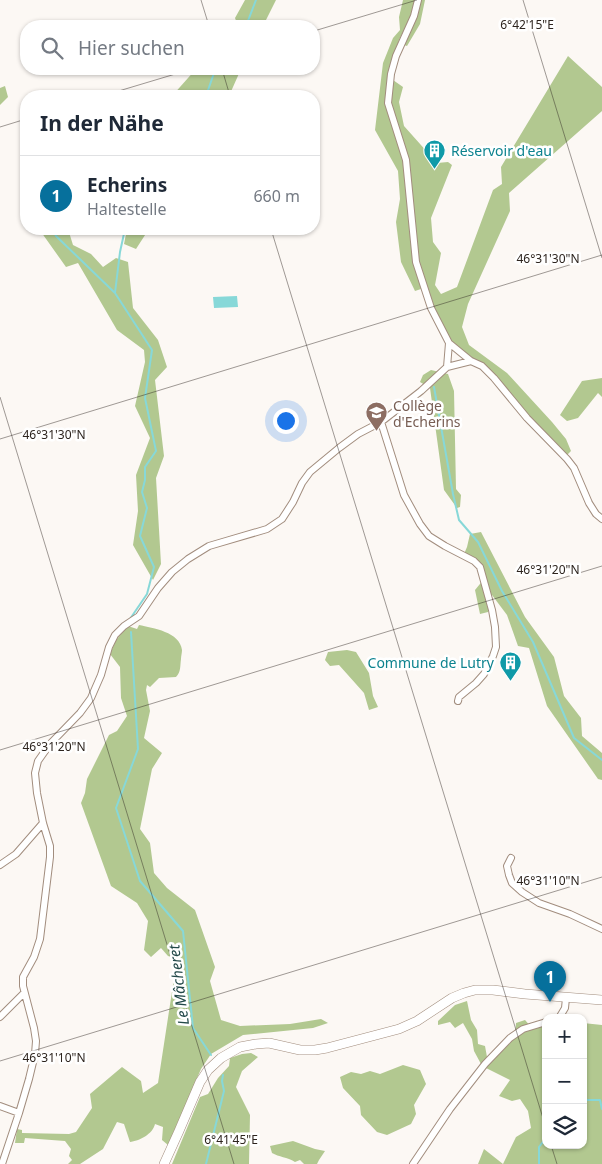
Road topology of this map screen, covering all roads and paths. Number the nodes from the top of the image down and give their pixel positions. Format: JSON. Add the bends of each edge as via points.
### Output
{"nodes":[{"id":1,"x":418,"y":0,"type":"edge"},
{"id":2,"x":449,"y":343,"type":"junction"},
{"id":3,"x":470,"y":361,"type":"junction"},
{"id":4,"x":447,"y":366,"type":"junction"},
{"id":5,"x":381,"y":422,"type":"junction"},
{"id":6,"x":602,"y":519,"type":"edge"},
{"id":7,"x":458,"y":701,"type":"dead end"},
{"id":8,"x":42,"y":823,"type":"junction"},
{"id":9,"x":511,"y":858,"type":"dead end"},
{"id":10,"x":0,"y":865,"type":"edge"},
{"id":11,"x":602,"y":929,"type":"edge"},
{"id":12,"x":24,"y":993,"type":"junction"},
{"id":13,"x":566,"y":998,"type":"junction"},
{"id":14,"x":602,"y":1000,"type":"edge"},
{"id":15,"x":562,"y":1014,"type":"edge"},
{"id":16,"x":0,"y":1017,"type":"edge"},
{"id":17,"x":542,"y":1023,"type":"edge"},
{"id":18,"x":0,"y":1106,"type":"edge"},
{"id":19,"x":20,"y":1113,"type":"junction"},
{"id":20,"x":2,"y":1164,"type":"edge"},
{"id":21,"x":164,"y":1164,"type":"edge"},
{"id":22,"x":413,"y":1164,"type":"edge"}],
"edges":[{"from":1,"to":2,"type":"street","via":[[390,74],[388,103],[406,160],[416,262],[431,308]]},
{"from":2,"to":3,"type":"street"},
{"from":2,"to":4,"type":"street"},
{"from":3,"to":4,"type":"street"},
{"from":3,"to":6,"type":"street","via":[[482,366],[494,378],[567,459],[589,503]]},
{"from":4,"to":5,"type":"street"},
{"from":5,"to":7,"type":"street","via":[[404,495],[420,524],[429,536],[480,567],[495,628],[496,646],[484,674]]},
{"from":5,"to":8,"type":"street","via":[[358,434],[310,472],[282,519],[267,529],[209,546],[188,559],[158,588],[139,616],[115,635],[91,698],[38,761],[35,773]]},
{"from":8,"to":10,"type":"street","via":[[16,854]]},
{"from":8,"to":12,"type":"street","via":[[50,846],[49,867],[40,939],[23,977]]},
{"from":9,"to":11,"type":"street","via":[[507,866],[508,875],[512,884],[522,892],[539,903]]},
{"from":12,"to":16,"type":"street"},
{"from":12,"to":19,"type":"street","via":[[36,1041]]},
{"from":13,"to":14,"type":"street"},
{"from":13,"to":15,"type":"street"},
{"from":13,"to":21,"type":"street","via":[[475,990],[452,998],[417,1021],[327,1048],[300,1050],[269,1043],[240,1047],[221,1058],[200,1082]]},
{"from":17,"to":22,"type":"street","via":[[523,1029],[510,1038],[484,1064]]},
{"from":18,"to":19,"type":"street"},
{"from":19,"to":20,"type":"street"}]}
